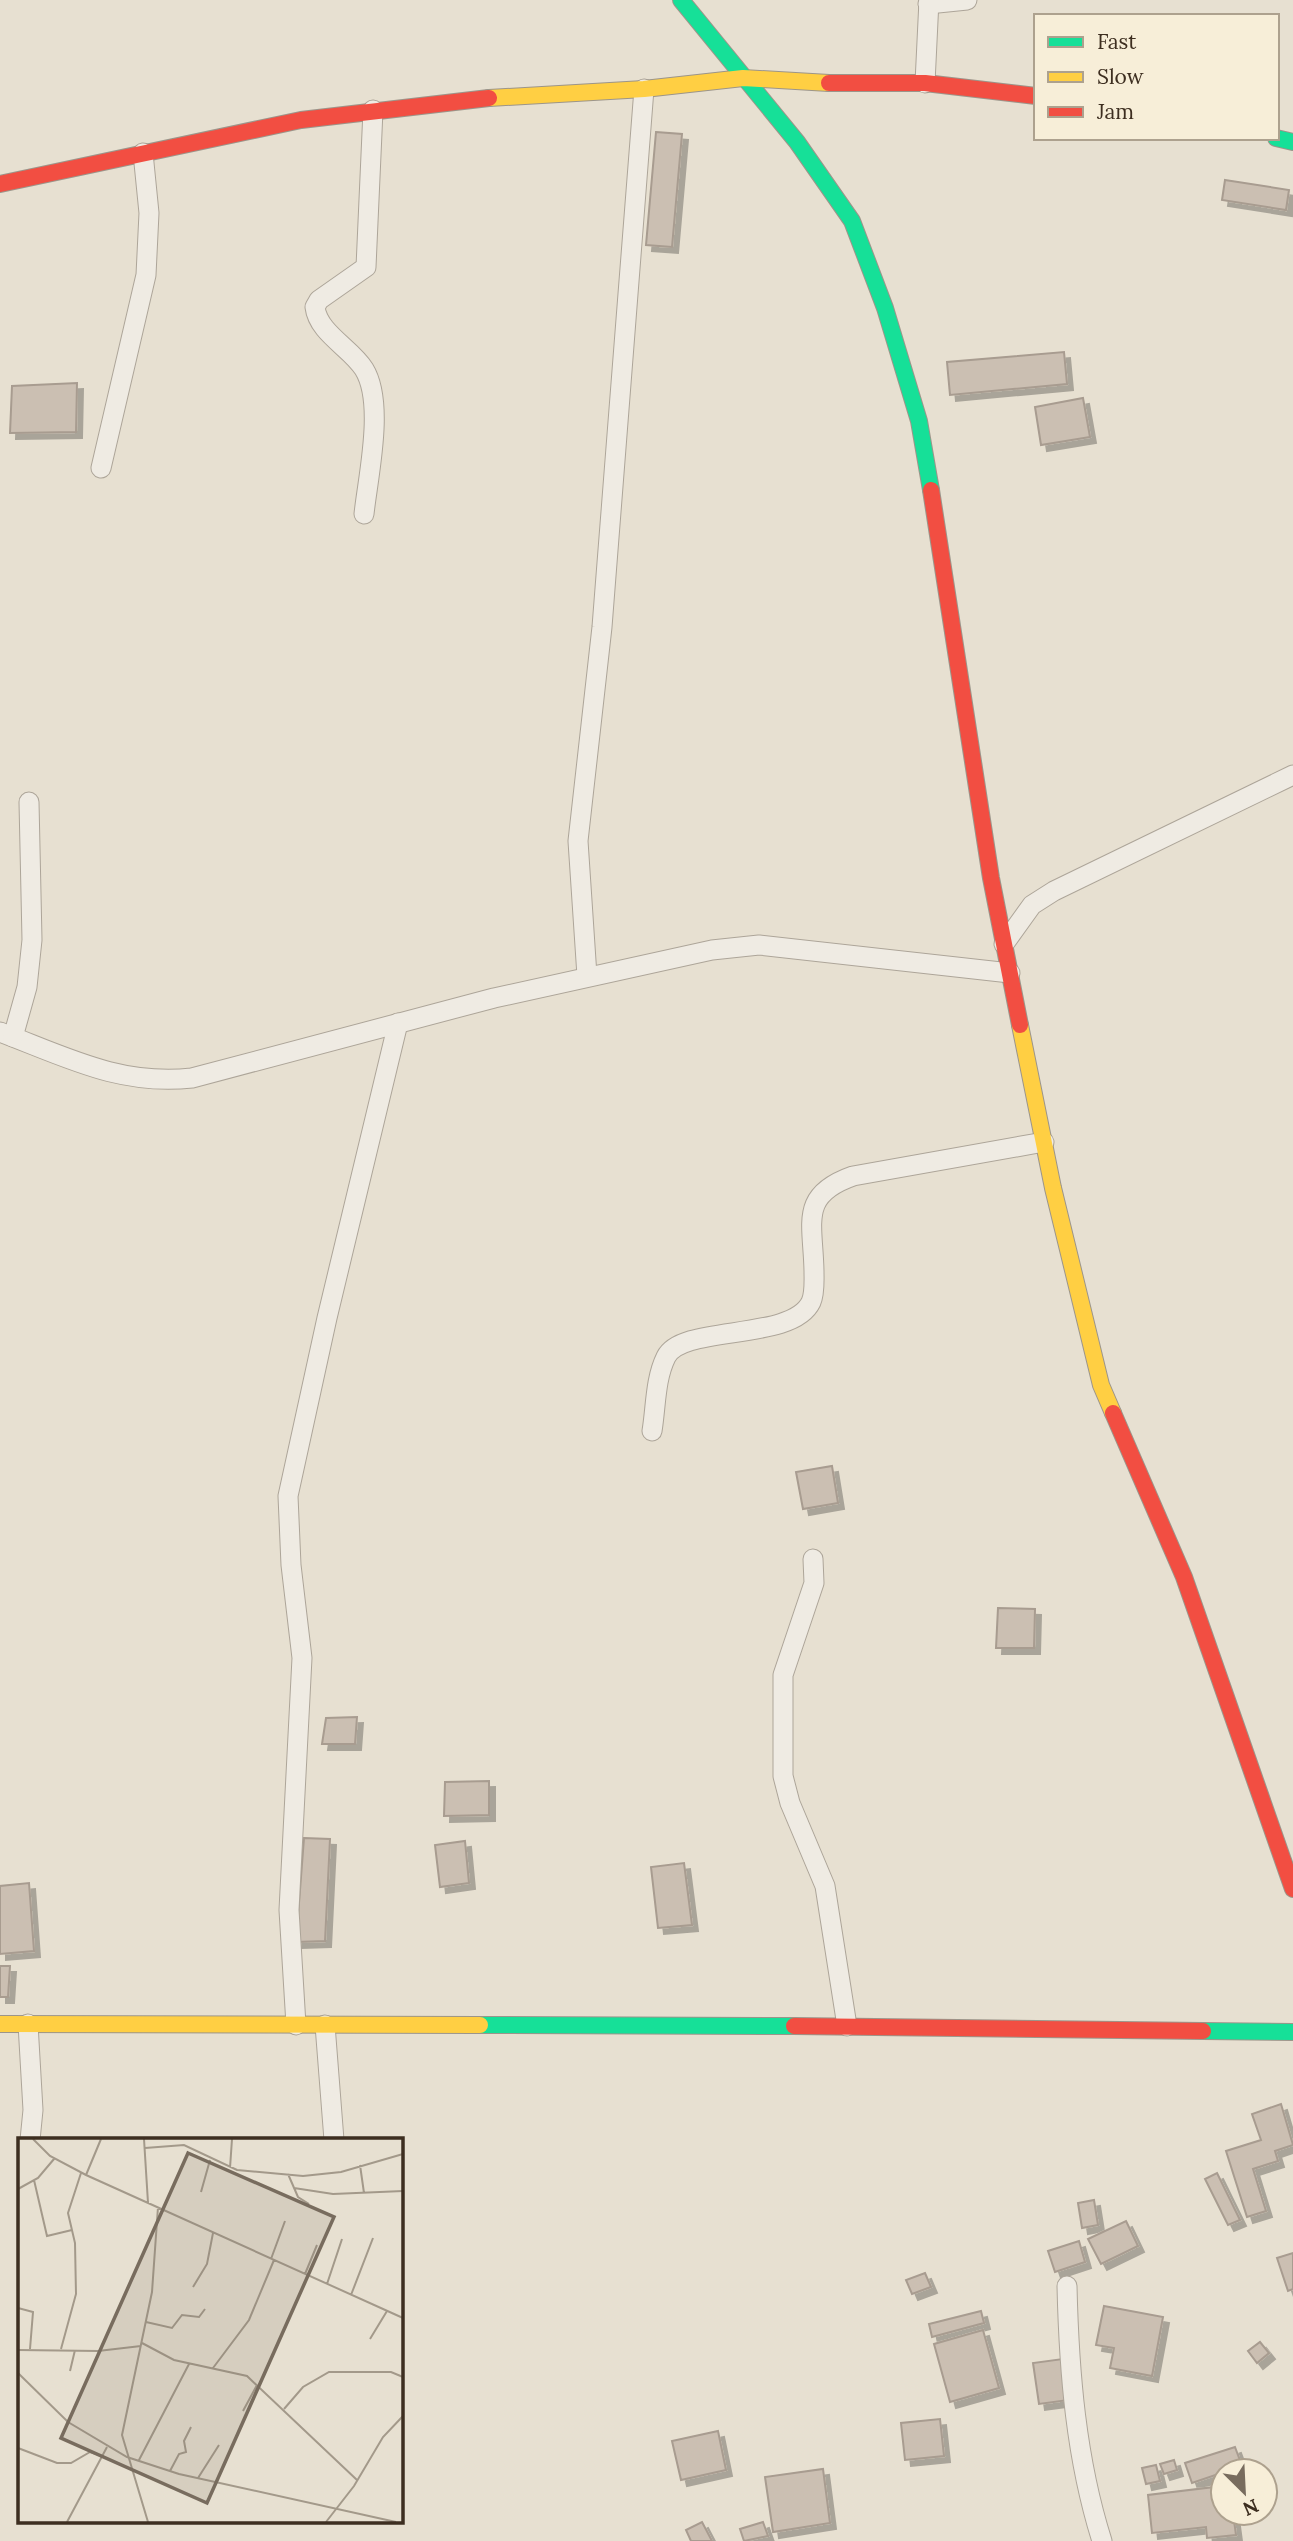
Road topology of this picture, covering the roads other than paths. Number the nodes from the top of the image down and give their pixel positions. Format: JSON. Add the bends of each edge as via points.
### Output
{"nodes":[{"id":1,"x":681,"y":0,"type":"edge"},
{"id":2,"x":967,"y":0,"type":"edge"},
{"id":3,"x":929,"y":2,"type":"edge"},
{"id":4,"x":743,"y":78,"type":"junction"},
{"id":5,"x":925,"y":83,"type":"junction"},
{"id":6,"x":644,"y":89,"type":"junction"},
{"id":7,"x":1034,"y":96,"type":"edge"},
{"id":8,"x":373,"y":110,"type":"junction"},
{"id":9,"x":144,"y":153,"type":"junction"},
{"id":10,"x":0,"y":184,"type":"edge"},
{"id":11,"x":101,"y":468,"type":"dead end"},
{"id":12,"x":364,"y":514,"type":"dead end"},
{"id":13,"x":1293,"y":775,"type":"edge"},
{"id":14,"x":29,"y":802,"type":"dead end"},
{"id":15,"x":1003,"y":944,"type":"junction"},
{"id":16,"x":1010,"y":973,"type":"junction"},
{"id":17,"x":587,"y":976,"type":"junction"},
{"id":18,"x":398,"y":1023,"type":"junction"},
{"id":19,"x":7,"y":1035,"type":"edge"},
{"id":20,"x":1044,"y":1142,"type":"junction"},
{"id":21,"x":652,"y":1431,"type":"dead end"},
{"id":22,"x":813,"y":1559,"type":"dead end"},
{"id":23,"x":1293,"y":1889,"type":"edge"},
{"id":24,"x":0,"y":2024,"type":"edge"},
{"id":25,"x":28,"y":2024,"type":"junction"},
{"id":26,"x":296,"y":2025,"type":"junction"},
{"id":27,"x":325,"y":2025,"type":"junction"},
{"id":28,"x":847,"y":2026,"type":"junction"},
{"id":29,"x":1293,"y":2032,"type":"edge"},
{"id":30,"x":30,"y":2138,"type":"edge"},
{"id":31,"x":334,"y":2138,"type":"edge"},
{"id":32,"x":1067,"y":2286,"type":"dead end"},
{"id":33,"x":1102,"y":2541,"type":"edge"}],
"edges":[{"from":1,"to":4,"type":"main road"},
{"from":2,"to":3,"type":"street"},
{"from":3,"to":5,"type":"street"},
{"from":4,"to":5,"type":"main road","via":[[795,83]]},
{"from":4,"to":6,"type":"main road"},
{"from":4,"to":15,"type":"main road","via":[[797,142],[852,221],[885,308],[919,421]]},
{"from":5,"to":7,"type":"main road"},
{"from":6,"to":8,"type":"main road"},
{"from":6,"to":17,"type":"street","via":[[603,627],[578,841]]},
{"from":8,"to":9,"type":"main road"},
{"from":8,"to":12,"type":"street","via":[[366,267],[315,307],[319,321],[364,368],[371,385],[372,436]]},
{"from":9,"to":10,"type":"main road"},
{"from":9,"to":11,"type":"street","via":[[149,213],[146,275]]},
{"from":13,"to":15,"type":"street","via":[[1054,891],[1032,905]]},
{"from":14,"to":19,"type":"street","via":[[32,940],[27,987]]},
{"from":15,"to":16,"type":"main road"},
{"from":16,"to":17,"type":"street","via":[[759,945]]},
{"from":16,"to":20,"type":"main road"},
{"from":17,"to":18,"type":"street"},
{"from":18,"to":19,"type":"street","via":[[169,1081],[120,1077]]},
{"from":18,"to":26,"type":"street","via":[[288,1496],[302,1658],[289,1910]]},
{"from":20,"to":21,"type":"street","via":[[832,1183],[818,1194],[812,1210],[815,1287],[802,1315],[684,1343],[667,1354]]},
{"from":20,"to":23,"type":"main road","via":[[1101,1385],[1184,1577]]},
{"from":22,"to":28,"type":"street","via":[[814,1583],[783,1675],[783,1776],[825,1886]]},
{"from":24,"to":25,"type":"main road"},
{"from":25,"to":26,"type":"main road"},
{"from":25,"to":30,"type":"street"},
{"from":26,"to":27,"type":"main road"},
{"from":27,"to":28,"type":"main road"},
{"from":27,"to":31,"type":"street"},
{"from":28,"to":29,"type":"main road"},
{"from":32,"to":33,"type":"street","via":[[1069,2360],[1084,2471]]}]}
